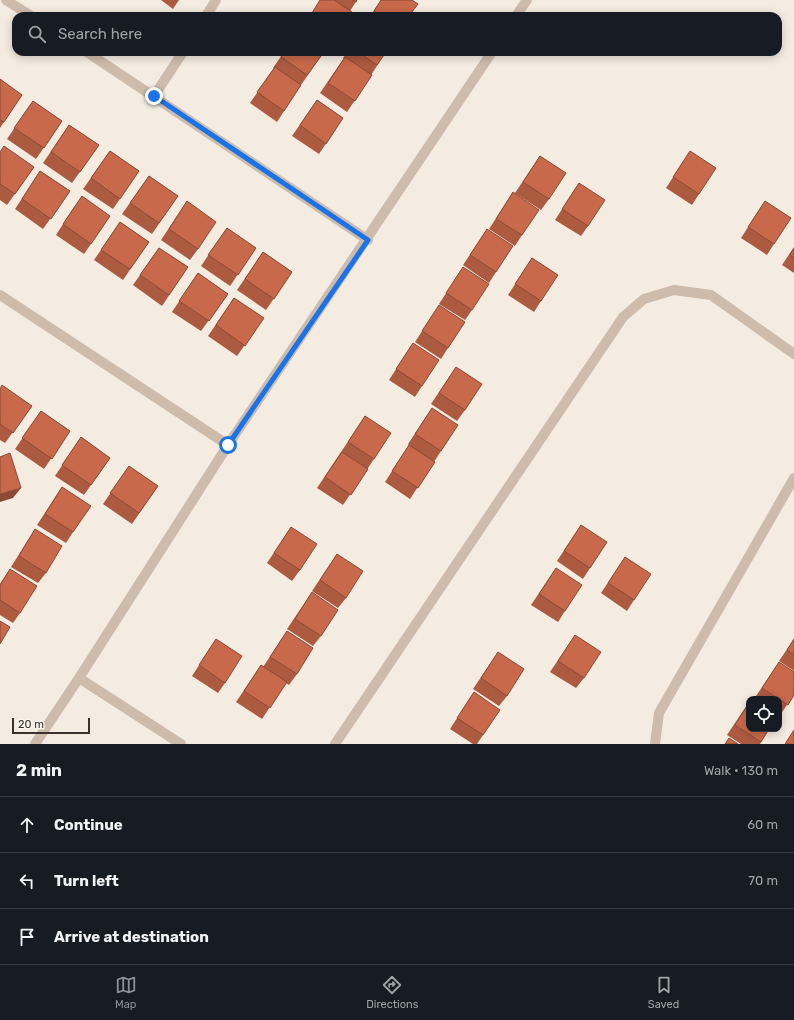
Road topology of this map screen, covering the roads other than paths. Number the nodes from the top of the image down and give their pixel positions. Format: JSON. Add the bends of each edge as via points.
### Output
{"nodes":[{"id":1,"x":6,"y":0,"type":"edge"},
{"id":2,"x":216,"y":0,"type":"edge"},
{"id":3,"x":527,"y":0,"type":"edge"},
{"id":4,"x":25,"y":12,"type":"edge"},
{"id":5,"x":208,"y":12,"type":"edge"},
{"id":6,"x":519,"y":12,"type":"edge"},
{"id":7,"x":92,"y":56,"type":"edge"},
{"id":8,"x":180,"y":56,"type":"edge"},
{"id":9,"x":489,"y":56,"type":"edge"},
{"id":10,"x":154,"y":96,"type":"junction"},
{"id":11,"x":368,"y":240,"type":"junction"},
{"id":12,"x":0,"y":294,"type":"edge"},
{"id":13,"x":794,"y":354,"type":"edge"},
{"id":14,"x":228,"y":445,"type":"junction"},
{"id":15,"x":794,"y":478,"type":"edge"},
{"id":16,"x":79,"y":678,"type":"junction"},
{"id":17,"x":35,"y":744,"type":"edge"},
{"id":18,"x":181,"y":744,"type":"edge"},
{"id":19,"x":335,"y":744,"type":"edge"},
{"id":20,"x":655,"y":744,"type":"edge"}],
"edges":[{"from":1,"to":4,"type":"street"},
{"from":2,"to":5,"type":"street"},
{"from":3,"to":6,"type":"street"},
{"from":7,"to":10,"type":"street"},
{"from":8,"to":10,"type":"street"},
{"from":9,"to":11,"type":"street"},
{"from":10,"to":11,"type":"street"},
{"from":11,"to":14,"type":"street"},
{"from":12,"to":14,"type":"street"},
{"from":13,"to":19,"type":"street","via":[[711,295],[674,290],[644,299],[623,317]]},
{"from":14,"to":16,"type":"street"},
{"from":15,"to":20,"type":"street","via":[[659,713]]},
{"from":16,"to":17,"type":"street"},
{"from":16,"to":18,"type":"street"}]}
